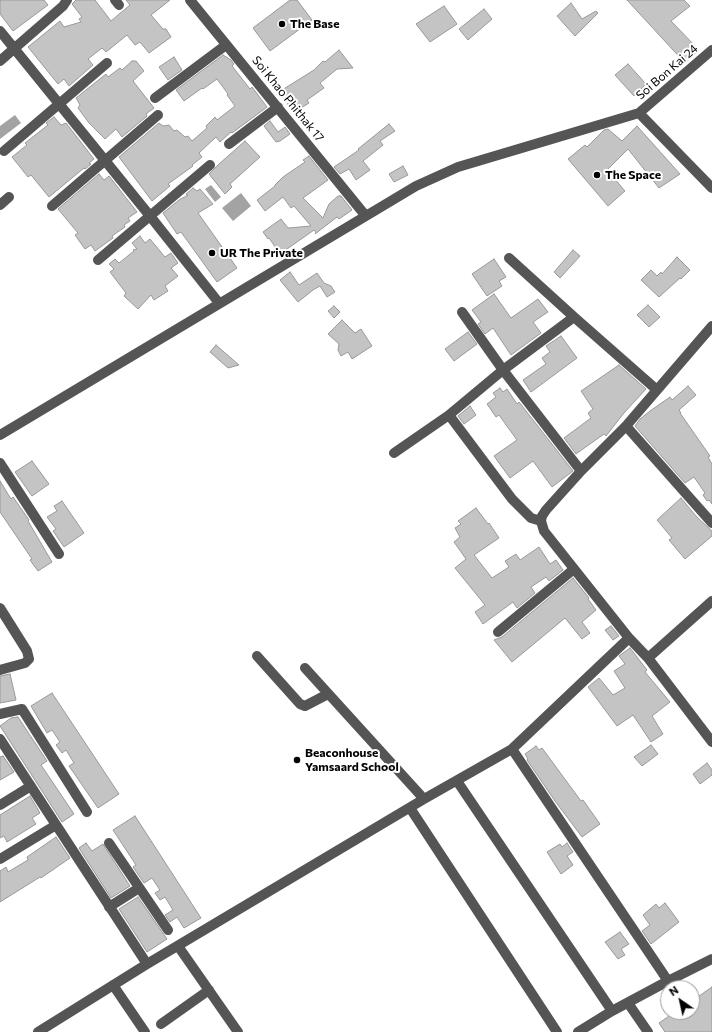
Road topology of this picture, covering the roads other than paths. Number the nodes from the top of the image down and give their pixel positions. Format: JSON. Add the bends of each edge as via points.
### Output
{"nodes":[{"id":1,"x":67,"y":0,"type":"edge"},
{"id":2,"x":190,"y":0,"type":"edge"},
{"id":3,"x":0,"y":31,"type":"edge"},
{"id":4,"x":226,"y":45,"type":"junction"},
{"id":5,"x":15,"y":49,"type":"junction"},
{"id":6,"x":712,"y":50,"type":"edge"},
{"id":7,"x":0,"y":61,"type":"edge"},
{"id":8,"x":106,"y":63,"type":"dead end"},
{"id":9,"x":155,"y":98,"type":"dead end"},
{"id":10,"x":59,"y":104,"type":"junction"},
{"id":11,"x":278,"y":107,"type":"junction"},
{"id":12,"x":639,"y":113,"type":"junction"},
{"id":13,"x":158,"y":114,"type":"dead end"},
{"id":14,"x":229,"y":144,"type":"dead end"},
{"id":15,"x":4,"y":151,"type":"dead end"},
{"id":16,"x":105,"y":160,"type":"junction"},
{"id":17,"x":210,"y":165,"type":"dead end"},
{"id":18,"x":712,"y":188,"type":"edge"},
{"id":19,"x":8,"y":198,"type":"dead end"},
{"id":20,"x":0,"y":205,"type":"edge"},
{"id":21,"x":52,"y":206,"type":"dead end"},
{"id":22,"x":365,"y":215,"type":"junction"},
{"id":23,"x":150,"y":216,"type":"junction"},
{"id":24,"x":509,"y":258,"type":"dead end"},
{"id":25,"x":98,"y":260,"type":"dead end"},
{"id":26,"x":219,"y":303,"type":"junction"},
{"id":27,"x":462,"y":312,"type":"dead end"},
{"id":28,"x":574,"y":317,"type":"junction"},
{"id":29,"x":712,"y":326,"type":"edge"},
{"id":30,"x":504,"y":370,"type":"junction"},
{"id":31,"x":657,"y":390,"type":"junction"},
{"id":32,"x":448,"y":415,"type":"junction"},
{"id":33,"x":626,"y":426,"type":"junction"},
{"id":34,"x":0,"y":435,"type":"edge"},
{"id":35,"x":394,"y":453,"type":"dead end"},
{"id":36,"x":0,"y":463,"type":"edge"},
{"id":37,"x":581,"y":471,"type":"junction"},
{"id":38,"x":541,"y":521,"type":"junction"},
{"id":39,"x":712,"y":523,"type":"edge"},
{"id":40,"x":58,"y":554,"type":"dead end"},
{"id":41,"x":574,"y":569,"type":"junction"},
{"id":42,"x":712,"y":601,"type":"edge"},
{"id":43,"x":0,"y":608,"type":"edge"},
{"id":44,"x":498,"y":632,"type":"dead end"},
{"id":45,"x":629,"y":638,"type":"junction"},
{"id":46,"x":257,"y":656,"type":"dead end"},
{"id":47,"x":648,"y":658,"type":"junction"},
{"id":48,"x":305,"y":668,"type":"dead end"},
{"id":49,"x":0,"y":670,"type":"edge"},
{"id":50,"x":328,"y":694,"type":"junction"},
{"id":51,"x":0,"y":714,"type":"edge"},
{"id":52,"x":0,"y":739,"type":"edge"},
{"id":53,"x":712,"y":742,"type":"edge"},
{"id":54,"x":512,"y":749,"type":"junction"},
{"id":55,"x":457,"y":781,"type":"junction"},
{"id":56,"x":31,"y":786,"type":"junction"},
{"id":57,"x":424,"y":800,"type":"junction"},
{"id":58,"x":0,"y":806,"type":"edge"},
{"id":59,"x":410,"y":808,"type":"junction"},
{"id":60,"x":88,"y":812,"type":"dead end"},
{"id":61,"x":56,"y":825,"type":"junction"},
{"id":62,"x":109,"y":843,"type":"dead end"},
{"id":63,"x":0,"y":859,"type":"edge"},
{"id":64,"x":139,"y":888,"type":"junction"},
{"id":65,"x":109,"y":907,"type":"junction"},
{"id":66,"x":168,"y":930,"type":"dead end"},
{"id":67,"x":178,"y":946,"type":"junction"},
{"id":68,"x":712,"y":959,"type":"edge"},
{"id":69,"x":147,"y":964,"type":"junction"},
{"id":70,"x":667,"y":980,"type":"edge"},
{"id":71,"x":670,"y":980,"type":"edge"},
{"id":72,"x":660,"y":985,"type":"edge"},
{"id":73,"x":113,"y":986,"type":"junction"},
{"id":74,"x":209,"y":990,"type":"junction"},
{"id":75,"x":628,"y":1003,"type":"junction"},
{"id":76,"x":612,"y":1012,"type":"junction"},
{"id":77,"x":161,"y":1024,"type":"dead end"},
{"id":78,"x":38,"y":1032,"type":"edge"},
{"id":79,"x":145,"y":1032,"type":"edge"},
{"id":80,"x":238,"y":1032,"type":"edge"},
{"id":81,"x":557,"y":1032,"type":"edge"},
{"id":82,"x":578,"y":1032,"type":"edge"},
{"id":83,"x":648,"y":1032,"type":"edge"}],
"edges":[{"from":1,"to":5,"type":"street"},
{"from":2,"to":4,"type":"street","name":"Soi Khao Phithak 17"},
{"from":3,"to":5,"type":"street"},
{"from":4,"to":9,"type":"street"},
{"from":4,"to":11,"type":"street","name":"Soi Khao Phithak 17"},
{"from":5,"to":7,"type":"street"},
{"from":5,"to":10,"type":"street"},
{"from":6,"to":12,"type":"street","name":"Soi Bon Kai 24"},
{"from":8,"to":10,"type":"street"},
{"from":10,"to":15,"type":"street"},
{"from":10,"to":16,"type":"street"},
{"from":11,"to":14,"type":"street"},
{"from":11,"to":22,"type":"street","name":"Soi Khao Phithak 17"},
{"from":12,"to":18,"type":"street"},
{"from":12,"to":22,"type":"street","via":[[458,166]]},
{"from":13,"to":16,"type":"street"},
{"from":16,"to":21,"type":"street"},
{"from":16,"to":23,"type":"street"},
{"from":17,"to":23,"type":"street"},
{"from":19,"to":20,"type":"street"},
{"from":22,"to":26,"type":"street"},
{"from":23,"to":25,"type":"street"},
{"from":23,"to":26,"type":"street"},
{"from":24,"to":28,"type":"street"},
{"from":26,"to":34,"type":"street"},
{"from":27,"to":30,"type":"street"},
{"from":28,"to":30,"type":"street"},
{"from":28,"to":31,"type":"street"},
{"from":29,"to":31,"type":"street"},
{"from":30,"to":32,"type":"street"},
{"from":30,"to":37,"type":"street"},
{"from":31,"to":33,"type":"street"},
{"from":32,"to":35,"type":"street"},
{"from":32,"to":38,"type":"street","via":[[512,499],[531,518]]},
{"from":33,"to":37,"type":"street"},
{"from":33,"to":39,"type":"street"},
{"from":36,"to":40,"type":"street"},
{"from":37,"to":38,"type":"street","via":[[546,510]]},
{"from":38,"to":41,"type":"street","via":[[544,531]]},
{"from":41,"to":44,"type":"street"},
{"from":41,"to":45,"type":"street"},
{"from":42,"to":47,"type":"street"},
{"from":43,"to":49,"type":"street","via":[[27,651],[29,659],[25,663]]},
{"from":45,"to":47,"type":"street"},
{"from":45,"to":54,"type":"street"},
{"from":46,"to":50,"type":"street","via":[[300,704],[305,706]]},
{"from":47,"to":53,"type":"street"},
{"from":48,"to":50,"type":"street"},
{"from":50,"to":57,"type":"street"},
{"from":51,"to":60,"type":"street","via":[[22,708]]},
{"from":52,"to":56,"type":"street"},
{"from":54,"to":55,"type":"street"},
{"from":54,"to":70,"type":"street"},
{"from":55,"to":57,"type":"street"},
{"from":55,"to":76,"type":"street"},
{"from":56,"to":58,"type":"street"},
{"from":56,"to":61,"type":"street"},
{"from":57,"to":59,"type":"street"},
{"from":59,"to":67,"type":"street"},
{"from":59,"to":81,"type":"street"},
{"from":61,"to":63,"type":"street"},
{"from":61,"to":65,"type":"street"},
{"from":62,"to":64,"type":"street"},
{"from":64,"to":65,"type":"street"},
{"from":64,"to":66,"type":"street"},
{"from":65,"to":69,"type":"street"},
{"from":67,"to":69,"type":"street"},
{"from":67,"to":74,"type":"street"},
{"from":68,"to":71,"type":"street"},
{"from":69,"to":73,"type":"street"},
{"from":72,"to":75,"type":"street"},
{"from":73,"to":78,"type":"street"},
{"from":73,"to":79,"type":"street"},
{"from":74,"to":77,"type":"street"},
{"from":74,"to":80,"type":"street"},
{"from":75,"to":76,"type":"street"},
{"from":75,"to":83,"type":"street"},
{"from":76,"to":82,"type":"street"}]}
